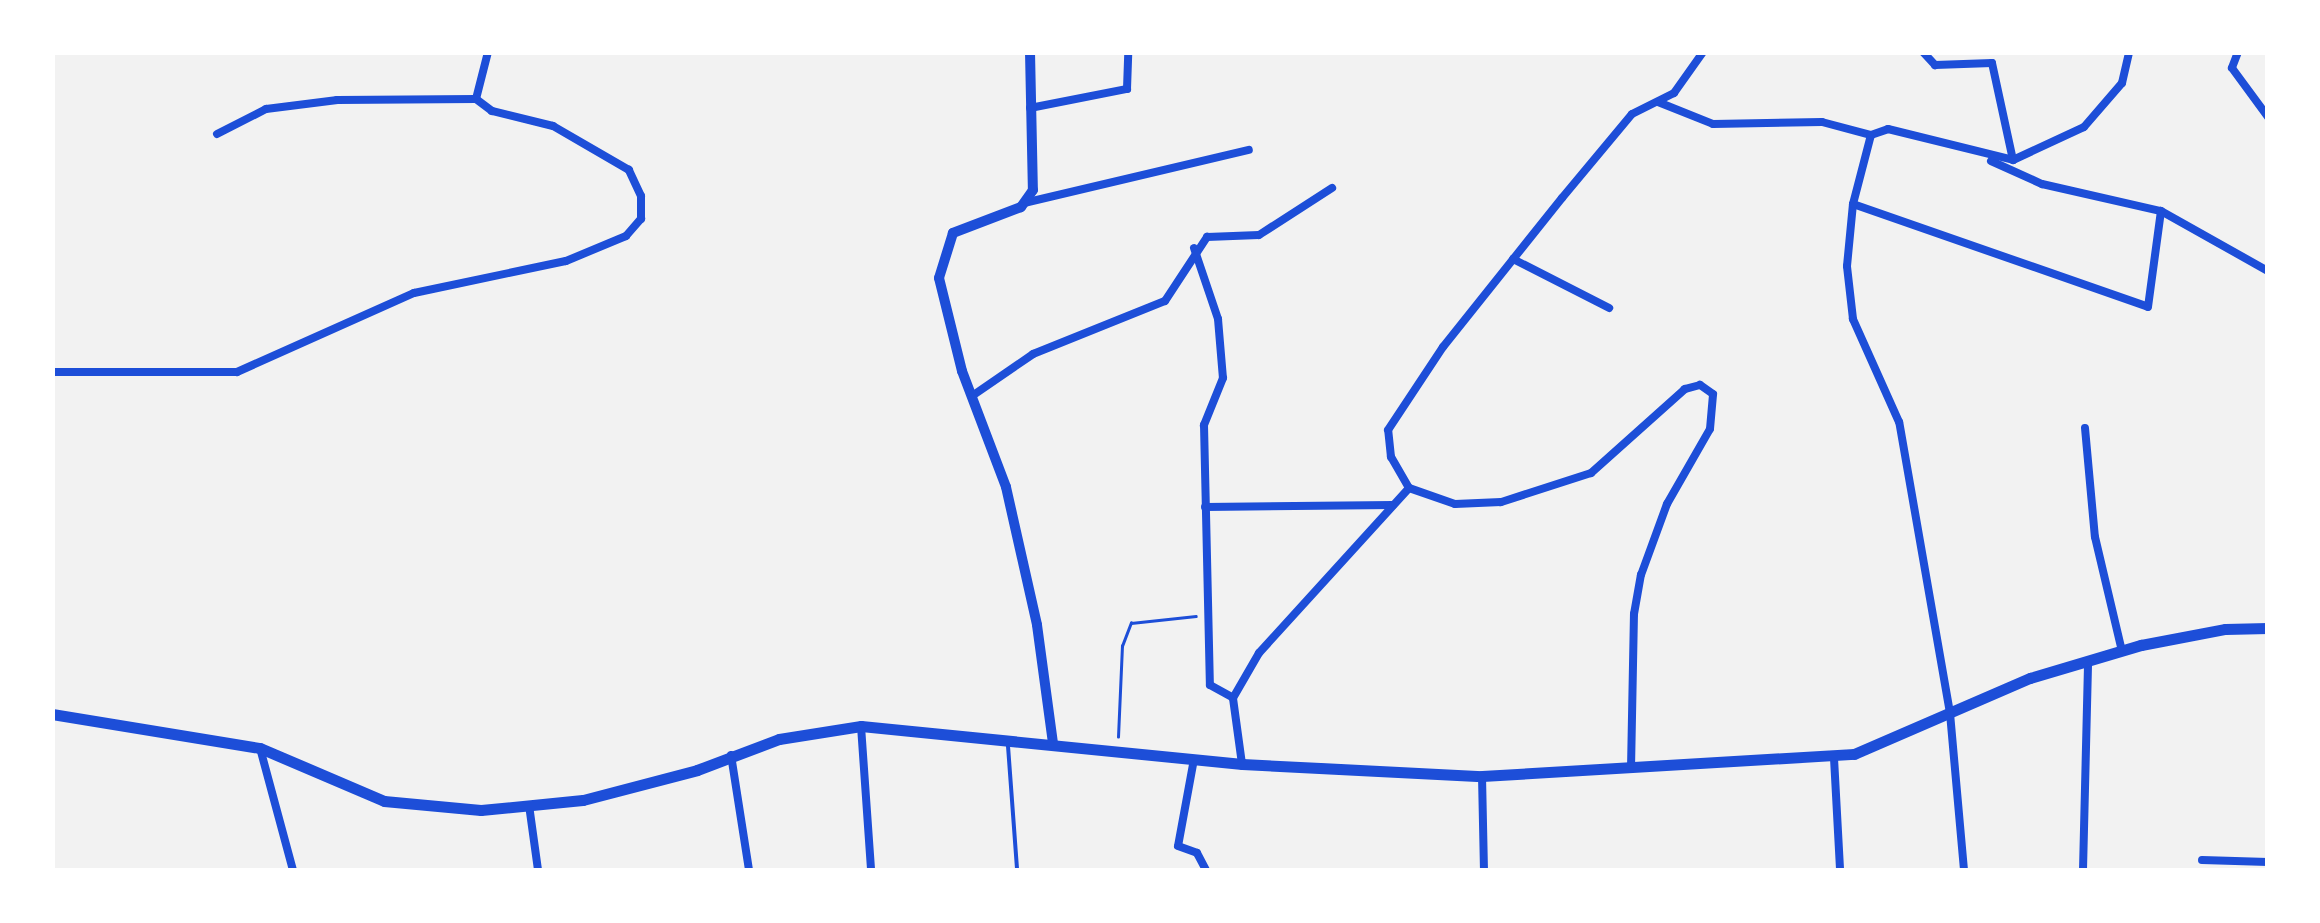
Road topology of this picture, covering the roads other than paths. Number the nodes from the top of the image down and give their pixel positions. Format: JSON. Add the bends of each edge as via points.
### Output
{"nodes":[{"id":1,"x":488,"y":52,"type":"edge"},
{"id":2,"x":1030,"y":52,"type":"edge"},
{"id":3,"x":1128,"y":52,"type":"edge"},
{"id":4,"x":1703,"y":52,"type":"edge"},
{"id":5,"x":1922,"y":52,"type":"edge"},
{"id":6,"x":2129,"y":52,"type":"edge"},
{"id":7,"x":2238,"y":52,"type":"edge"},
{"id":8,"x":476,"y":99,"type":"junction"},
{"id":9,"x":1658,"y":102,"type":"junction"},
{"id":10,"x":1029,"y":108,"type":"junction"},
{"id":11,"x":2268,"y":116,"type":"edge"},
{"id":12,"x":217,"y":134,"type":"dead end"},
{"id":13,"x":1870,"y":135,"type":"junction"},
{"id":14,"x":1249,"y":150,"type":"dead end"},
{"id":15,"x":1981,"y":156,"type":"junction"},
{"id":16,"x":2013,"y":160,"type":"junction"},
{"id":17,"x":1332,"y":188,"type":"dead end"},
{"id":18,"x":1024,"y":202,"type":"junction"},
{"id":19,"x":1852,"y":204,"type":"junction"},
{"id":20,"x":2161,"y":211,"type":"junction"},
{"id":21,"x":1194,"y":248,"type":"junction"},
{"id":22,"x":1513,"y":260,"type":"junction"},
{"id":23,"x":2268,"y":271,"type":"edge"},
{"id":24,"x":1609,"y":308,"type":"dead end"},
{"id":25,"x":52,"y":372,"type":"edge"},
{"id":26,"x":972,"y":396,"type":"junction"},
{"id":27,"x":2084,"y":428,"type":"dead end"},
{"id":28,"x":1410,"y":488,"type":"junction"},
{"id":29,"x":1393,"y":505,"type":"junction"},
{"id":30,"x":1205,"y":508,"type":"junction"},
{"id":31,"x":2268,"y":628,"type":"edge"},
{"id":32,"x":2122,"y":650,"type":"junction"},
{"id":33,"x":2088,"y":660,"type":"junction"},
{"id":34,"x":1233,"y":698,"type":"junction"},
{"id":35,"x":1950,"y":713,"type":"junction"},
{"id":36,"x":52,"y":714,"type":"edge"},
{"id":37,"x":861,"y":726,"type":"junction"},
{"id":38,"x":1008,"y":741,"type":"junction"},
{"id":39,"x":1054,"y":744,"type":"junction"},
{"id":40,"x":260,"y":748,"type":"junction"},
{"id":41,"x":731,"y":755,"type":"junction"},
{"id":42,"x":1834,"y":758,"type":"junction"},
{"id":43,"x":1194,"y":759,"type":"junction"},
{"id":44,"x":1242,"y":764,"type":"junction"},
{"id":45,"x":1631,"y":769,"type":"junction"},
{"id":46,"x":1482,"y":776,"type":"junction"},
{"id":47,"x":529,"y":805,"type":"junction"},
{"id":48,"x":2202,"y":860,"type":"dead end"},
{"id":49,"x":2268,"y":862,"type":"edge"},
{"id":50,"x":294,"y":870,"type":"edge"},
{"id":51,"x":538,"y":870,"type":"edge"},
{"id":52,"x":749,"y":870,"type":"edge"},
{"id":53,"x":870,"y":870,"type":"edge"},
{"id":54,"x":1017,"y":870,"type":"edge"},
{"id":55,"x":1206,"y":870,"type":"edge"},
{"id":56,"x":1484,"y":870,"type":"edge"},
{"id":57,"x":1840,"y":870,"type":"edge"},
{"id":58,"x":1964,"y":870,"type":"edge"},
{"id":59,"x":2083,"y":870,"type":"edge"}],
"edges":[{"from":1,"to":8,"type":"street"},
{"from":2,"to":10,"type":"street"},
{"from":3,"to":10,"type":"street","via":[[1127,90]]},
{"from":4,"to":9,"type":"street","via":[[1674,93]]},
{"from":5,"to":16,"type":"street","via":[[1936,65],[1992,63]]},
{"from":6,"to":16,"type":"street","via":[[2122,82],[2084,127]]},
{"from":7,"to":11,"type":"street","via":[[2232,68]]},
{"from":8,"to":12,"type":"street","via":[[336,100],[266,109]]},
{"from":8,"to":25,"type":"street","via":[[492,111],[554,126],[600,148],[629,170],[642,196],[641,219],[626,236],[566,261],[414,294],[236,372]]},
{"from":9,"to":13,"type":"street","via":[[1713,124],[1822,122]]},
{"from":9,"to":22,"type":"street","via":[[1632,114]]},
{"from":10,"to":18,"type":"street","via":[[1033,190]]},
{"from":13,"to":15,"type":"street","via":[[1888,129]]},
{"from":13,"to":19,"type":"street"},
{"from":14,"to":18,"type":"street"},
{"from":15,"to":16,"type":"street"},
{"from":15,"to":20,"type":"street","via":[[2042,184]]},
{"from":17,"to":21,"type":"street","via":[[1259,235],[1207,237]]},
{"from":18,"to":26,"type":"street","via":[[970,222],[942,254],[939,278]]},
{"from":19,"to":20,"type":"street","via":[[2148,307]]},
{"from":19,"to":35,"type":"street","via":[[1847,266],[1853,319],[1899,422]]},
{"from":20,"to":23,"type":"street"},
{"from":21,"to":26,"type":"street","via":[[1165,301],[1034,354]]},
{"from":21,"to":30,"type":"street","via":[[1218,319],[1223,378],[1204,425]]},
{"from":22,"to":24,"type":"street"},
{"from":22,"to":28,"type":"street","via":[[1392,415],[1391,457]]},
{"from":26,"to":39,"type":"street","via":[[1006,487],[1037,625]]},
{"from":27,"to":32,"type":"street","via":[[2095,537]]},
{"from":28,"to":29,"type":"street"},
{"from":28,"to":45,"type":"street","via":[[1455,504],[1554,490],[1603,464],[1685,390],[1700,386],[1713,394],[1710,430],[1667,504],[1641,575]]},
{"from":29,"to":30,"type":"street"},
{"from":29,"to":34,"type":"street","via":[[1260,653]]},
{"from":30,"to":34,"type":"street","via":[[1210,685]]},
{"from":31,"to":32,"type":"main road","via":[[2225,628]]},
{"from":32,"to":33,"type":"main road"},
{"from":33,"to":35,"type":"main road"},
{"from":33,"to":59,"type":"street"},
{"from":34,"to":44,"type":"street"},
{"from":35,"to":42,"type":"main road"},
{"from":35,"to":58,"type":"street"},
{"from":36,"to":40,"type":"main road"},
{"from":37,"to":38,"type":"main road"},
{"from":37,"to":41,"type":"main road","via":[[778,738]]},
{"from":37,"to":53,"type":"street"},
{"from":38,"to":39,"type":"main road"},
{"from":38,"to":54,"type":"lane"},
{"from":39,"to":43,"type":"main road"},
{"from":40,"to":47,"type":"main road","via":[[384,801],[481,810]]},
{"from":40,"to":50,"type":"street"},
{"from":41,"to":47,"type":"main road","via":[[583,800]]},
{"from":41,"to":52,"type":"street"},
{"from":42,"to":45,"type":"main road"},
{"from":42,"to":57,"type":"street"},
{"from":43,"to":44,"type":"main road"},
{"from":43,"to":55,"type":"street","via":[[1178,846],[1196,853]]},
{"from":44,"to":46,"type":"main road"},
{"from":45,"to":46,"type":"main road"},
{"from":46,"to":56,"type":"street"},
{"from":47,"to":51,"type":"street"},
{"from":48,"to":49,"type":"street"}]}
